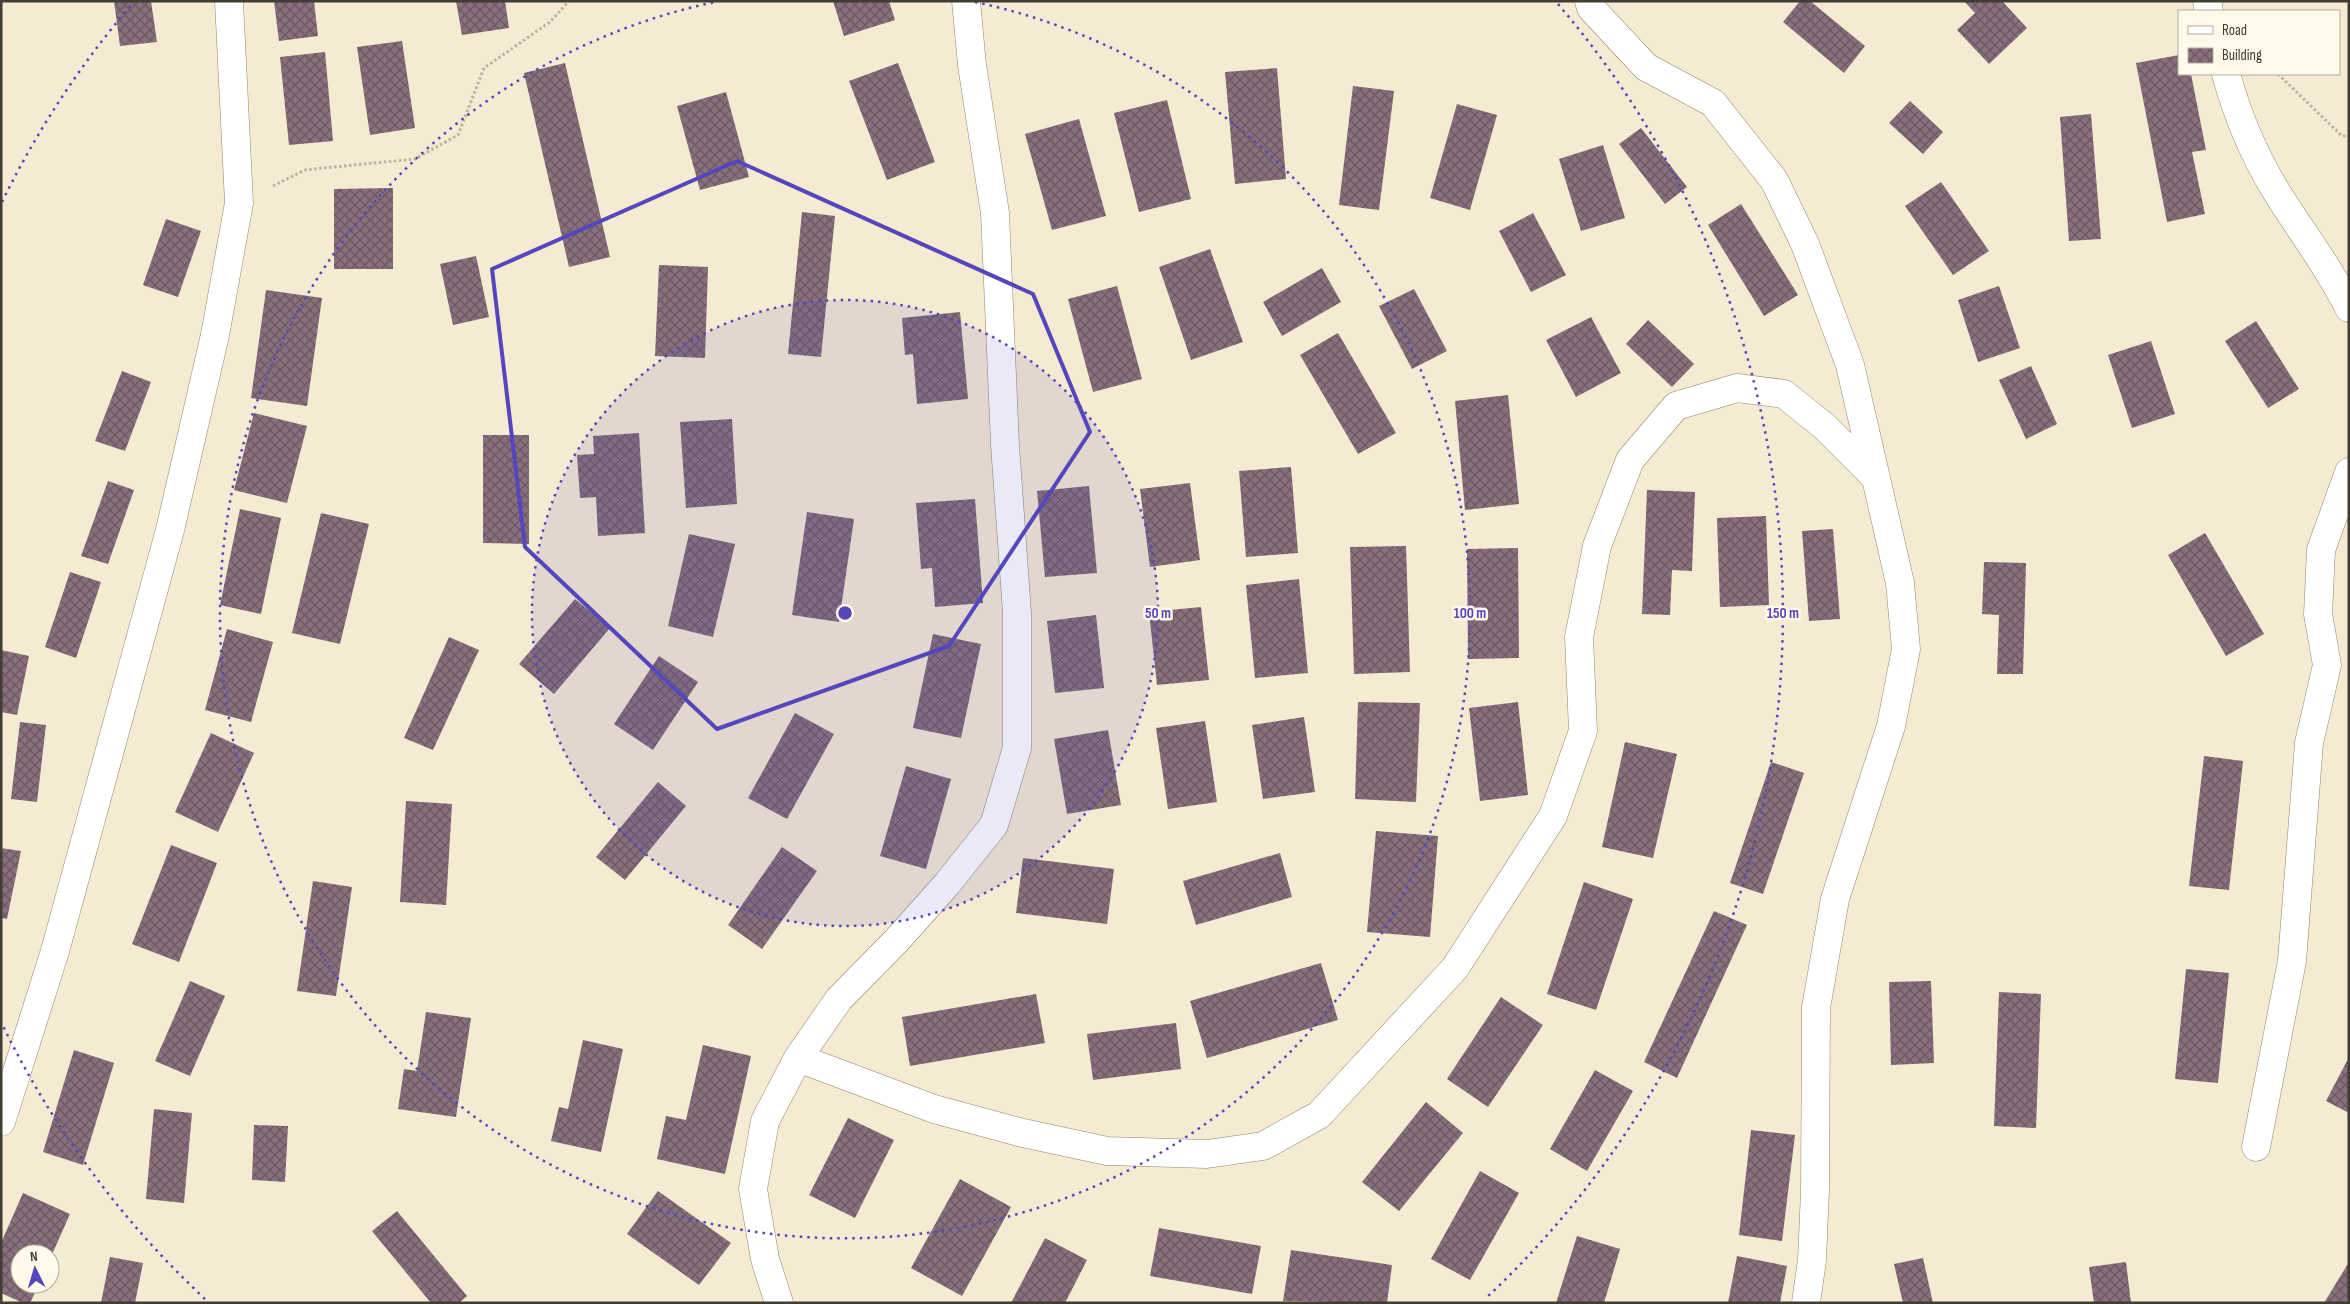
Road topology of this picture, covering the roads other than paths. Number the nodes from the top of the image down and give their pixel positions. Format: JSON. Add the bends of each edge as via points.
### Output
{"nodes":[{"id":1,"x":229,"y":1,"type":"edge"},
{"id":2,"x":966,"y":1,"type":"edge"},
{"id":3,"x":1589,"y":1,"type":"edge"},
{"id":4,"x":2226,"y":75,"type":"edge"},
{"id":5,"x":2349,"y":308,"type":"edge"},
{"id":6,"x":2349,"y":472,"type":"edge"},
{"id":7,"x":1876,"y":478,"type":"junction"},
{"id":8,"x":798,"y":1058,"type":"junction"},
{"id":9,"x":1,"y":1122,"type":"edge"},
{"id":10,"x":2256,"y":1147,"type":"dead end"},
{"id":11,"x":779,"y":1303,"type":"edge"},
{"id":12,"x":1806,"y":1303,"type":"edge"}],
"edges":[{"from":1,"to":9,"type":"street","via":[[239,203],[215,335],[170,530],[55,951]]},
{"from":2,"to":8,"type":"street","via":[[972,64],[995,213],[1005,445],[1017,613],[1017,748],[994,825],[947,884],[839,999]]},
{"from":3,"to":7,"type":"street","via":[[1591,8],[1646,67],[1714,103],[1774,180],[1805,244],[1850,365]]},
{"from":4,"to":5,"type":"street","via":[[2236,109],[2275,189]]},
{"from":6,"to":10,"type":"street","via":[[2321,550],[2318,614],[2327,665],[2309,743],[2292,961]]},
{"from":7,"to":8,"type":"street","via":[[1824,426],[1784,394],[1737,388],[1676,406],[1630,460],[1597,546],[1578,637],[1582,731],[1553,816],[1455,968],[1319,1115],[1263,1146],[1207,1154],[1108,1151],[1022,1133],[934,1109]]},
{"from":7,"to":12,"type":"street","via":[[1900,583],[1906,649],[1891,726],[1835,900],[1816,1008],[1815,1191],[1812,1260]]},
{"from":8,"to":11,"type":"street","via":[[764,1121],[753,1189],[765,1258]]}]}
